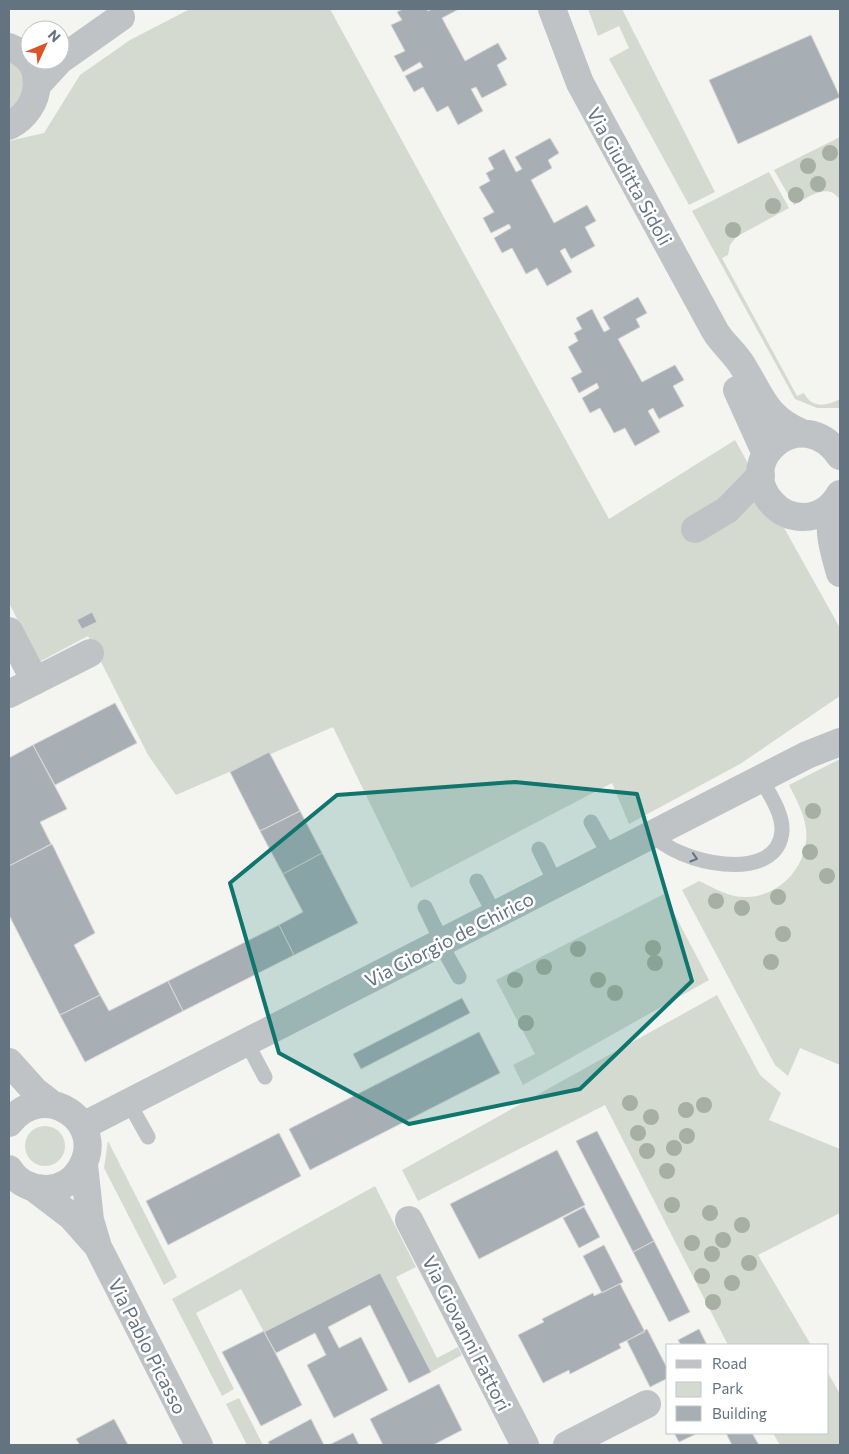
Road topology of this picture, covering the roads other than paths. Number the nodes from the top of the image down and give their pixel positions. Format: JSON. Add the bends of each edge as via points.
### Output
{"nodes":[{"id":1,"x":553,"y":11,"type":"edge"},
{"id":2,"x":130,"y":13,"type":"edge"},
{"id":3,"x":70,"y":34,"type":"edge"},
{"id":4,"x":18,"y":47,"type":"edge"},
{"id":5,"x":37,"y":86,"type":"junction"},
{"id":6,"x":9,"y":126,"type":"edge"},
{"id":7,"x":715,"y":331,"type":"junction"},
{"id":8,"x":826,"y":440,"type":"edge"},
{"id":9,"x":764,"y":464,"type":"junction"},
{"id":10,"x":838,"y":497,"type":"edge"},
{"id":11,"x":786,"y":512,"type":"junction"},
{"id":12,"x":722,"y":514,"type":"junction"},
{"id":13,"x":694,"y":529,"type":"dead end"},
{"id":14,"x":840,"y":574,"type":"edge"},
{"id":15,"x":9,"y":630,"type":"edge"},
{"id":16,"x":90,"y":653,"type":"dead end"},
{"id":17,"x":35,"y":681,"type":"junction"},
{"id":18,"x":9,"y":694,"type":"edge"},
{"id":19,"x":840,"y":731,"type":"edge"},
{"id":20,"x":832,"y":746,"type":"edge"},
{"id":21,"x":761,"y":778,"type":"junction"},
{"id":22,"x":591,"y":822,"type":"dead end"},
{"id":23,"x":653,"y":834,"type":"junction"},
{"id":24,"x":538,"y":849,"type":"dead end"},
{"id":25,"x":610,"y":856,"type":"junction"},
{"id":26,"x":477,"y":881,"type":"dead end"},
{"id":27,"x":556,"y":884,"type":"junction"},
{"id":28,"x":425,"y":907,"type":"dead end"},
{"id":29,"x":495,"y":915,"type":"junction"},
{"id":30,"x":441,"y":943,"type":"junction"},
{"id":31,"x":459,"y":977,"type":"dead end"},
{"id":32,"x":247,"y":1042,"type":"junction"},
{"id":33,"x":9,"y":1062,"type":"edge"},
{"id":34,"x":265,"y":1077,"type":"dead end"},
{"id":35,"x":129,"y":1103,"type":"junction"},
{"id":36,"x":52,"y":1104,"type":"junction"},
{"id":37,"x":9,"y":1123,"type":"edge"},
{"id":38,"x":83,"y":1126,"type":"junction"},
{"id":39,"x":148,"y":1138,"type":"dead end"},
{"id":40,"x":84,"y":1164,"type":"junction"},
{"id":41,"x":9,"y":1169,"type":"edge"},
{"id":42,"x":33,"y":1187,"type":"junction"},
{"id":43,"x":409,"y":1220,"type":"dead end"},
{"id":44,"x":98,"y":1247,"type":"junction"},
{"id":45,"x":648,"y":1404,"type":"dead end"},
{"id":46,"x":199,"y":1445,"type":"edge"},
{"id":47,"x":525,"y":1445,"type":"edge"},
{"id":48,"x":567,"y":1445,"type":"edge"}],
"edges":[{"from":1,"to":7,"type":"street","name":"Via Giuditta Sidoli","via":[[580,83]]},
{"from":2,"to":3,"type":"street"},
{"from":2,"to":5,"type":"street","via":[[60,60]]},
{"from":4,"to":5,"type":"street","via":[[31,64]]},
{"from":5,"to":6,"type":"street","via":[[30,110]]},
{"from":7,"to":8,"type":"street","name":"Via Giuditta Sidoli","via":[[742,365],[768,410],[781,423]]},
{"from":7,"to":9,"type":"street","name":"Via Giuditta Sidoli","via":[[726,368],[752,418]]},
{"from":8,"to":9,"type":"street","name":"Via Giuditta Sidoli","via":[[795,433],[779,440]]},
{"from":9,"to":11,"type":"street","name":"Via Giuditta Sidoli","via":[[762,487]]},
{"from":9,"to":12,"type":"street"},
{"from":10,"to":11,"type":"street","name":"Via Giuditta Sidoli","via":[[819,514]]},
{"from":10,"to":14,"type":"street","name":"Via Giuditta Sidoli","via":[[831,513],[830,534]]},
{"from":11,"to":12,"type":"street"},
{"from":11,"to":14,"type":"street","name":"Via Giuditta Sidoli","via":[[807,528],[822,556]]},
{"from":12,"to":13,"type":"street"},
{"from":15,"to":17,"type":"street"},
{"from":16,"to":17,"type":"street"},
{"from":17,"to":18,"type":"street"},
{"from":19,"to":20,"type":"street","name":"Via Giorgio de Chirico"},
{"from":20,"to":21,"type":"street","name":"Via Giorgio de Chirico"},
{"from":21,"to":23,"type":"street","name":"Via Giorgio de Chirico"},
{"from":23,"to":21,"type":"lane","one_way":true,"via":[[669,849],[710,862],[740,864],[764,857],[778,844],[782,830]]},
{"from":22,"to":25,"type":"lane"},
{"from":23,"to":25,"type":"street","name":"Via Giorgio de Chirico"},
{"from":24,"to":27,"type":"lane"},
{"from":25,"to":27,"type":"street","name":"Via Giorgio de Chirico"},
{"from":26,"to":29,"type":"lane"},
{"from":27,"to":29,"type":"street","name":"Via Giorgio de Chirico"},
{"from":28,"to":30,"type":"lane"},
{"from":29,"to":30,"type":"street","name":"Via Giorgio de Chirico"},
{"from":30,"to":31,"type":"lane"},
{"from":30,"to":32,"type":"street","name":"Via Giorgio de Chirico"},
{"from":32,"to":34,"type":"lane"},
{"from":32,"to":35,"type":"street","name":"Via Giorgio de Chirico"},
{"from":33,"to":36,"type":"street","via":[[35,1091]]},
{"from":35,"to":38,"type":"street","name":"Via Giorgio de Chirico"},
{"from":35,"to":39,"type":"lane"},
{"from":36,"to":37,"type":"street","via":[[42,1103],[23,1109]]},
{"from":36,"to":38,"type":"street","via":[[70,1111]]},
{"from":38,"to":40,"type":"street","name":"Via Pablo Picasso","via":[[88,1145]]},
{"from":40,"to":42,"type":"street","via":[[72,1180],[63,1185],[44,1189]]},
{"from":40,"to":44,"type":"street","name":"Via Pablo Picasso","via":[[90,1220]]},
{"from":41,"to":42,"type":"street","name":"Via Pablo Picasso","via":[[17,1179]]},
{"from":42,"to":44,"type":"street","name":"Via Pablo Picasso","via":[[71,1216]]},
{"from":43,"to":47,"type":"street","name":"Via Giovanni Fattori"},
{"from":44,"to":46,"type":"street","name":"Via Pablo Picasso"},
{"from":45,"to":48,"type":"street"}]}
